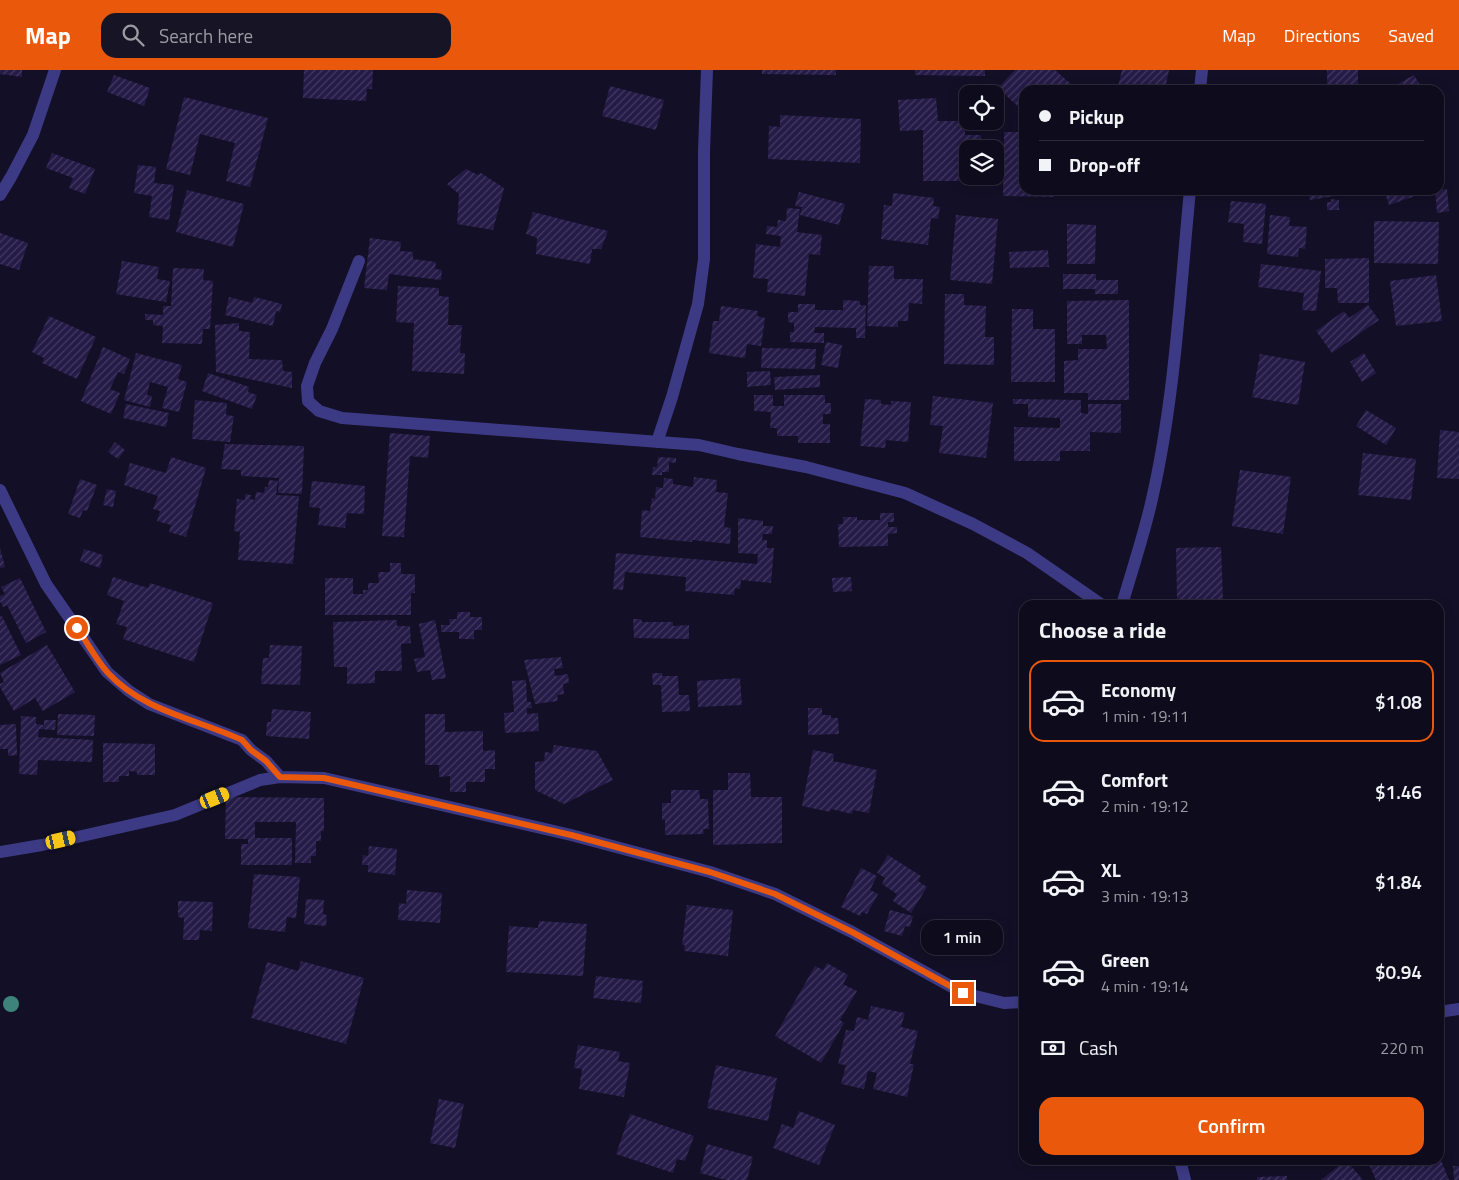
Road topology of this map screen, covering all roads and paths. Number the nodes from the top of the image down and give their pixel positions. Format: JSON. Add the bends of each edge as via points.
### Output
{"nodes":[{"id":1,"x":55,"y":70,"type":"edge"},
{"id":2,"x":707,"y":70,"type":"edge"},
{"id":3,"x":1202,"y":70,"type":"edge"},
{"id":4,"x":1200,"y":85,"type":"edge"},
{"id":5,"x":0,"y":194,"type":"edge"},
{"id":6,"x":1190,"y":195,"type":"edge"},
{"id":7,"x":359,"y":261,"type":"dead end"},
{"id":8,"x":657,"y":442,"type":"junction"},
{"id":9,"x":0,"y":490,"type":"edge"},
{"id":10,"x":1095,"y":600,"type":"edge"},
{"id":11,"x":1123,"y":600,"type":"edge"},
{"id":12,"x":280,"y":777,"type":"junction"},
{"id":13,"x":0,"y":852,"type":"edge"},
{"id":14,"x":1019,"y":1002,"type":"edge"},
{"id":15,"x":1459,"y":1009,"type":"edge"},
{"id":16,"x":1444,"y":1011,"type":"edge"},
{"id":17,"x":1181,"y":1165,"type":"edge"},
{"id":18,"x":1185,"y":1180,"type":"edge"}],
"edges":[{"from":1,"to":5,"type":"street","via":[[33,135]]},
{"from":2,"to":8,"type":"street","via":[[704,259],[698,304]]},
{"from":3,"to":4,"type":"street"},
{"from":6,"to":11,"type":"street","via":[[1165,427],[1152,499]]},
{"from":7,"to":8,"type":"street","via":[[307,386],[308,402],[319,411],[342,418]]},
{"from":8,"to":10,"type":"street","via":[[699,445],[806,467],[905,493],[1027,553]]},
{"from":9,"to":12,"type":"street","via":[[46,584],[107,672],[149,704],[242,740]]},
{"from":12,"to":13,"type":"street","via":[[260,780],[174,815]]},
{"from":12,"to":14,"type":"street","via":[[324,778],[571,835],[710,872],[775,894],[963,993],[1004,1003]]},
{"from":15,"to":16,"type":"street"},
{"from":17,"to":18,"type":"street"}]}
